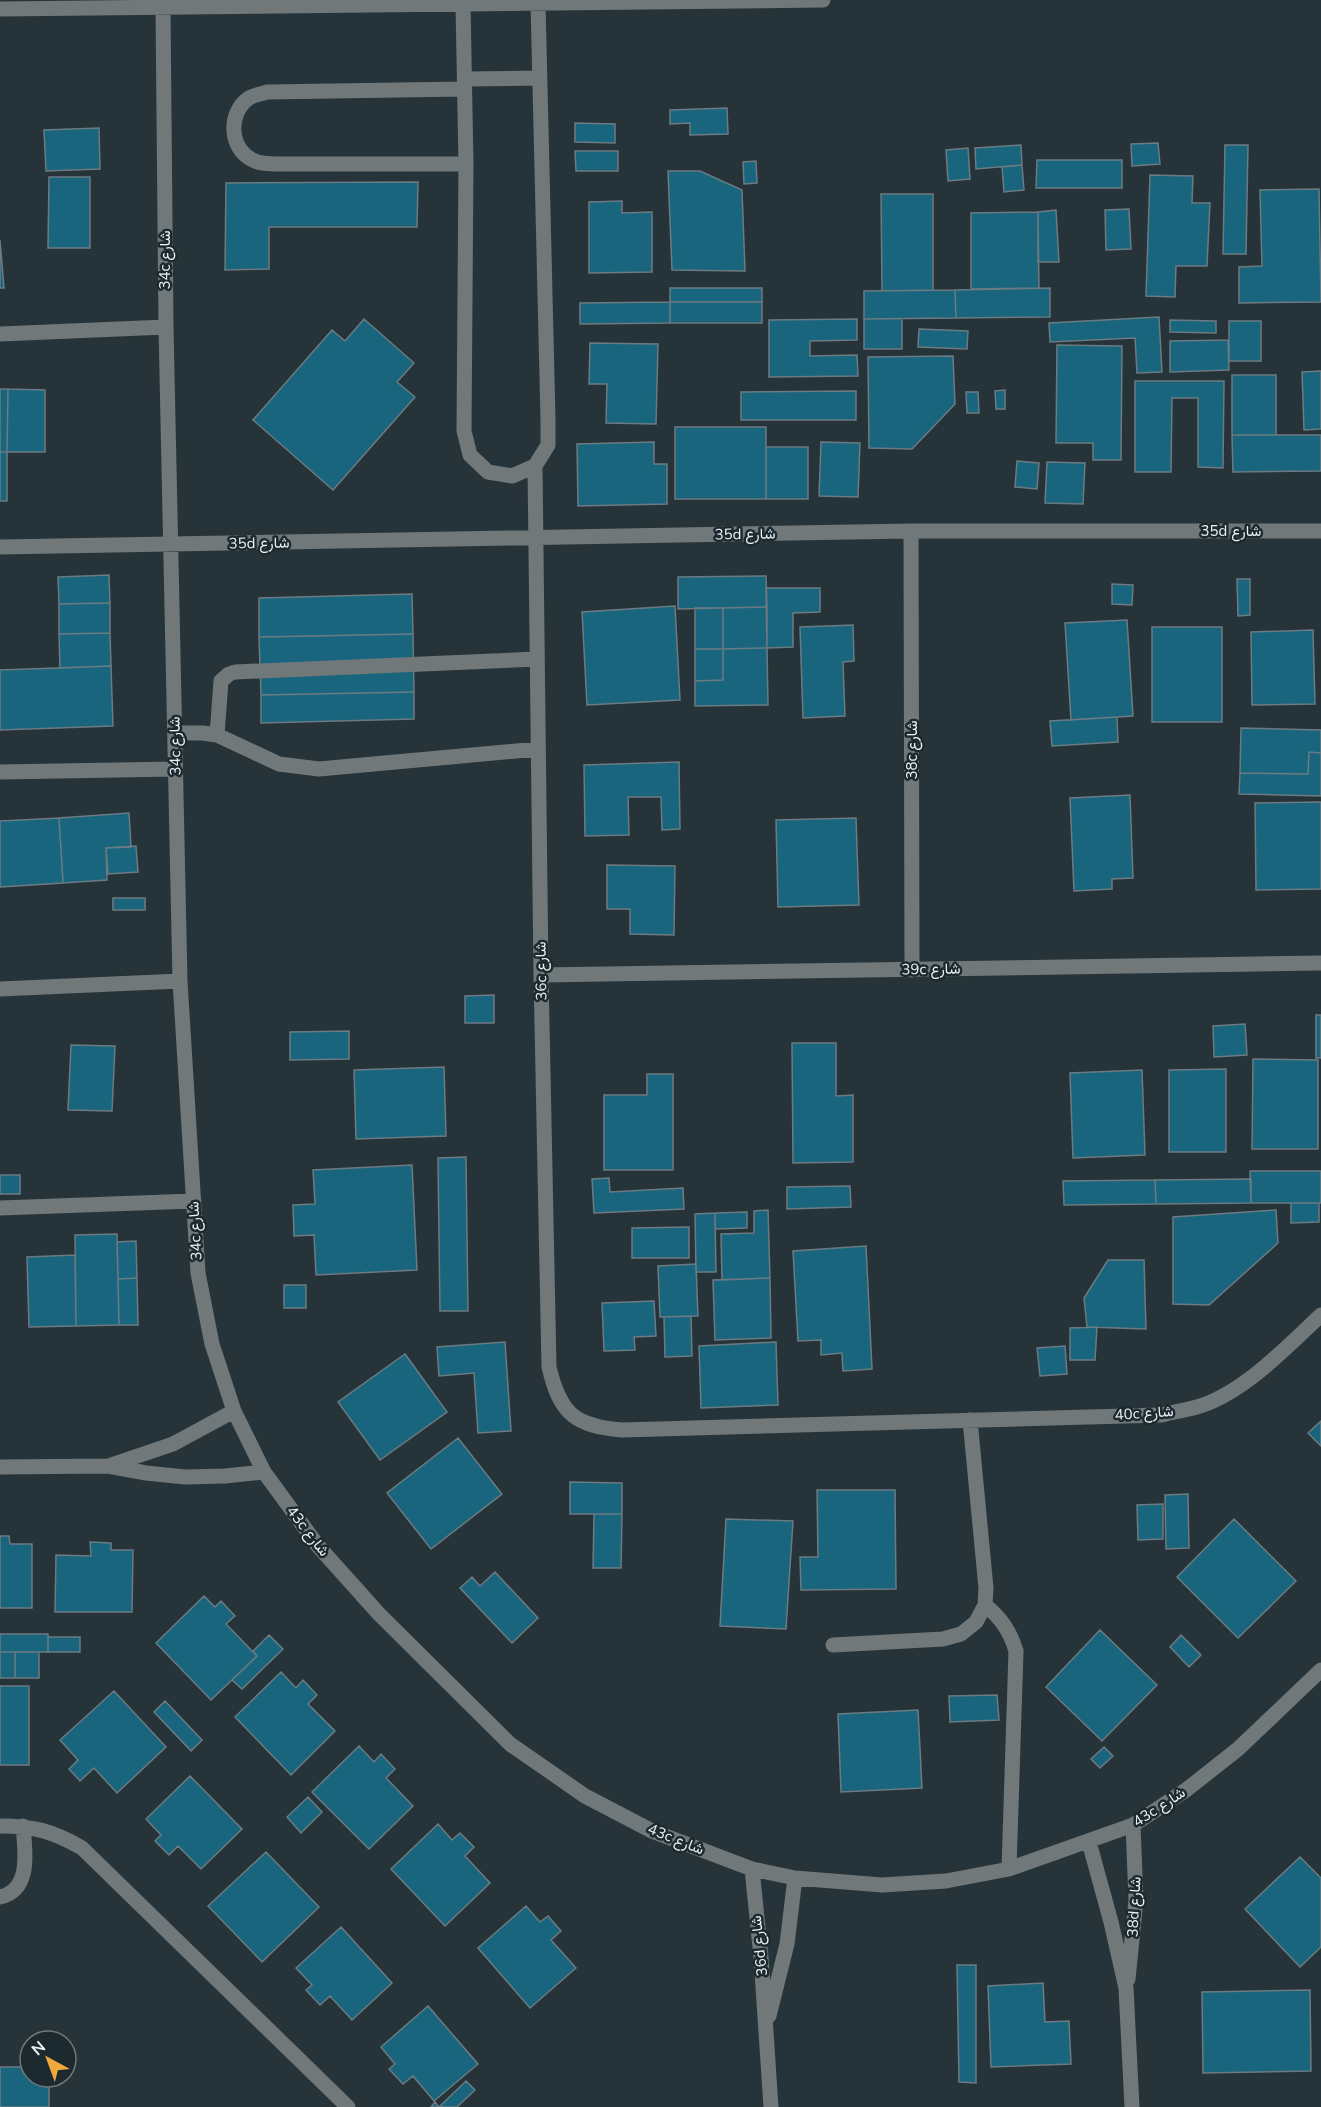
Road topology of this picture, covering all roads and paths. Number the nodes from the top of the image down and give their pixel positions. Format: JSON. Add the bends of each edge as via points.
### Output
{"nodes":[{"id":1,"x":823,"y":0,"type":"edge"},
{"id":2,"x":538,"y":3,"type":"junction"},
{"id":3,"x":463,"y":4,"type":"junction"},
{"id":4,"x":163,"y":7,"type":"junction"},
{"id":5,"x":0,"y":9,"type":"edge"},
{"id":6,"x":540,"y":78,"type":"junction"},
{"id":7,"x":465,"y":84,"type":"junction"},
{"id":8,"x":466,"y":164,"type":"junction"},
{"id":9,"x":166,"y":327,"type":"junction"},
{"id":10,"x":0,"y":334,"type":"edge"},
{"id":11,"x":534,"y":466,"type":"junction"},
{"id":12,"x":911,"y":531,"type":"junction"},
{"id":13,"x":1321,"y":531,"type":"edge"},
{"id":14,"x":536,"y":538,"type":"junction"},
{"id":15,"x":170,"y":544,"type":"junction"},
{"id":16,"x":0,"y":547,"type":"edge"},
{"id":17,"x":537,"y":659,"type":"junction"},
{"id":18,"x":175,"y":733,"type":"junction"},
{"id":19,"x":217,"y":735,"type":"junction"},
{"id":20,"x":538,"y":749,"type":"junction"},
{"id":21,"x":175,"y":769,"type":"junction"},
{"id":22,"x":0,"y":772,"type":"edge"},
{"id":23,"x":1321,"y":963,"type":"edge"},
{"id":24,"x":912,"y":970,"type":"junction"},
{"id":25,"x":541,"y":975,"type":"junction"},
{"id":26,"x":180,"y":981,"type":"junction"},
{"id":27,"x":0,"y":989,"type":"edge"},
{"id":28,"x":194,"y":1201,"type":"junction"},
{"id":29,"x":0,"y":1208,"type":"edge"},
{"id":30,"x":1321,"y":1315,"type":"edge"},
{"id":31,"x":234,"y":1411,"type":"junction"},
{"id":32,"x":970,"y":1420,"type":"junction"},
{"id":33,"x":622,"y":1430,"type":"joint"},
{"id":34,"x":108,"y":1466,"type":"junction"},
{"id":35,"x":0,"y":1467,"type":"edge"},
{"id":36,"x":264,"y":1472,"type":"junction"},
{"id":37,"x":985,"y":1605,"type":"junction"},
{"id":38,"x":833,"y":1645,"type":"dead end"},
{"id":39,"x":1321,"y":1670,"type":"edge"},
{"id":40,"x":1133,"y":1825,"type":"junction"},
{"id":41,"x":0,"y":1826,"type":"edge"},
{"id":42,"x":23,"y":1826,"type":"junction"},
{"id":43,"x":1089,"y":1842,"type":"junction"},
{"id":44,"x":752,"y":1869,"type":"junction"},
{"id":45,"x":1009,"y":1869,"type":"junction"},
{"id":46,"x":795,"y":1878,"type":"junction"},
{"id":47,"x":0,"y":1897,"type":"edge"},
{"id":48,"x":1126,"y":1988,"type":"junction"},
{"id":49,"x":767,"y":2024,"type":"junction"},
{"id":50,"x":348,"y":2107,"type":"edge"},
{"id":51,"x":771,"y":2107,"type":"edge"},
{"id":52,"x":1132,"y":2107,"type":"edge"}],
"edges":[{"from":1,"to":2,"type":"street"},
{"from":2,"to":3,"type":"street"},
{"from":2,"to":6,"type":"street"},
{"from":3,"to":4,"type":"street"},
{"from":3,"to":7,"type":"street"},
{"from":4,"to":5,"type":"street"},
{"from":4,"to":9,"type":"street","name":"34c شارع"},
{"from":6,"to":7,"type":"street"},
{"from":6,"to":11,"type":"street","via":[[549,419],[548,445]]},
{"from":7,"to":8,"type":"street"},
{"from":7,"to":8,"type":"street","via":[[267,92],[249,98],[237,112],[233,131],[240,149],[254,161],[264,163]]},
{"from":8,"to":11,"type":"street","via":[[464,431],[470,455],[488,472],[512,476]]},
{"from":9,"to":10,"type":"street"},
{"from":9,"to":15,"type":"street","name":"34c شارع"},
{"from":11,"to":14,"type":"street","name":"36c شارع"},
{"from":12,"to":13,"type":"street","name":"35d شارع"},
{"from":12,"to":14,"type":"street","name":"35d شارع"},
{"from":12,"to":24,"type":"street","name":"38c شارع"},
{"from":14,"to":15,"type":"street","name":"35d شارع"},
{"from":14,"to":17,"type":"street","name":"36c شارع"},
{"from":15,"to":16,"type":"street","name":"35d شارع"},
{"from":15,"to":18,"type":"street","name":"34c شارع"},
{"from":17,"to":19,"type":"street","via":[[235,672],[221,681]]},
{"from":17,"to":20,"type":"street","name":"36c شارع"},
{"from":18,"to":19,"type":"street"},
{"from":18,"to":21,"type":"street","name":"34c شارع"},
{"from":19,"to":20,"type":"street","via":[[279,764],[319,770]]},
{"from":20,"to":25,"type":"street","name":"36c شارع"},
{"from":21,"to":22,"type":"street"},
{"from":21,"to":26,"type":"street","name":"34c شارع"},
{"from":23,"to":24,"type":"street","name":"39c شارع"},
{"from":24,"to":25,"type":"street","name":"39c شارع"},
{"from":25,"to":33,"type":"street","name":"36c شارع","via":[[549,1367],[555,1394],[571,1415],[595,1428]]},
{"from":26,"to":27,"type":"street"},
{"from":26,"to":28,"type":"street","name":"34c شارع"},
{"from":28,"to":29,"type":"street"},
{"from":28,"to":31,"type":"street","name":"34c شارع","via":[[198,1273],[212,1344]]},
{"from":30,"to":32,"type":"street","name":"40c شارع","via":[[1251,1378],[1203,1405],[1161,1414]]},
{"from":31,"to":34,"type":"street","via":[[173,1444]]},
{"from":31,"to":36,"type":"street","name":"34c شارع"},
{"from":32,"to":33,"type":"street","name":"40c شارع"},
{"from":32,"to":37,"type":"street"},
{"from":34,"to":35,"type":"street"},
{"from":34,"to":36,"type":"street","via":[[185,1477]]},
{"from":36,"to":44,"type":"street","name":"43c شارع","via":[[318,1546],[379,1614],[510,1744],[585,1796],[652,1831]]},
{"from":37,"to":38,"type":"street","via":[[976,1623],[961,1634],[943,1639]]},
{"from":37,"to":45,"type":"street","via":[[1005,1624],[1016,1651]]},
{"from":39,"to":40,"type":"street","name":"43c شارع","via":[[1238,1749]]},
{"from":40,"to":43,"type":"street","name":"43c شارع"},
{"from":40,"to":48,"type":"street","name":"38d شارع","via":[[1136,1900]]},
{"from":41,"to":42,"type":"street"},
{"from":42,"to":47,"type":"street","via":[[23,1876],[16,1887]]},
{"from":42,"to":50,"type":"street","via":[[62,1836],[82,1848]]},
{"from":43,"to":45,"type":"street","name":"43c شارع"},
{"from":43,"to":48,"type":"street","name":"38d شارع"},
{"from":44,"to":46,"type":"street","name":"43c شارع"},
{"from":44,"to":49,"type":"street","name":"36d شارع"},
{"from":45,"to":46,"type":"street","name":"43c شارع","via":[[946,1881],[882,1885]]},
{"from":46,"to":49,"type":"street","name":"36d شارع","via":[[785,1955]]},
{"from":48,"to":52,"type":"street","name":"38d شارع"},
{"from":49,"to":51,"type":"street","name":"36d شارع"}]}
